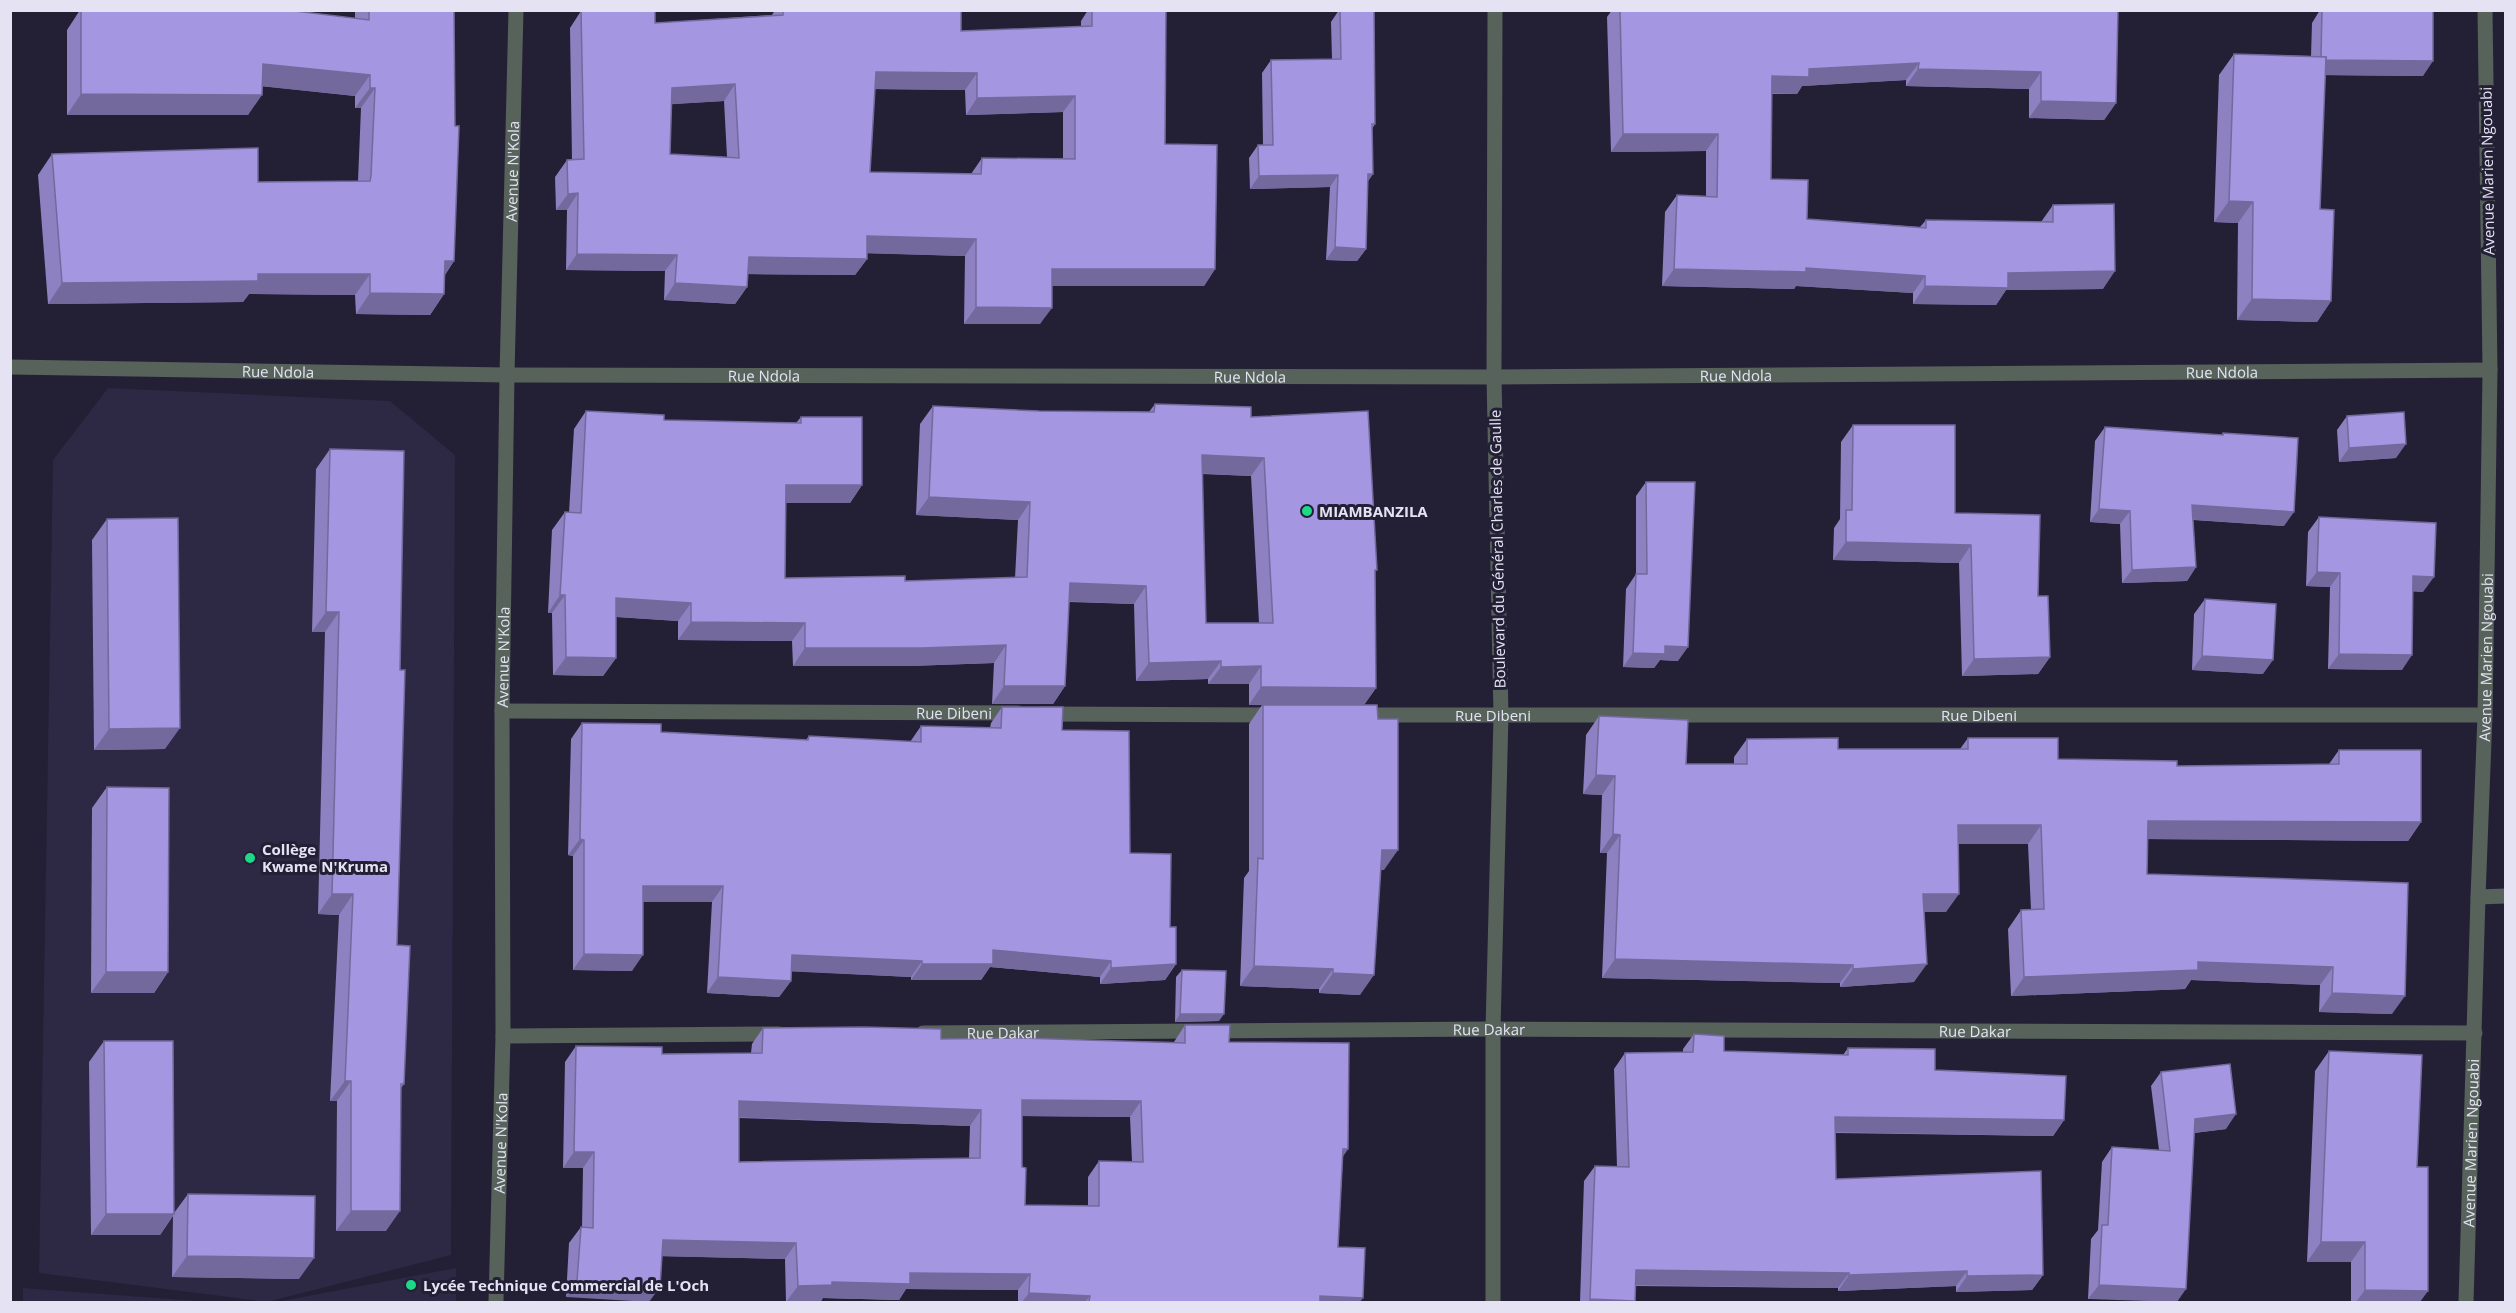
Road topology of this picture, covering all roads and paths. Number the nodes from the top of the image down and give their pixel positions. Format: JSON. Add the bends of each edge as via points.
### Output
{"nodes":[{"id":1,"x":516,"y":10,"type":"edge"},
{"id":2,"x":1495,"y":10,"type":"edge"},
{"id":3,"x":2485,"y":10,"type":"edge"},
{"id":4,"x":10,"y":367,"type":"edge"},
{"id":5,"x":2490,"y":370,"type":"junction"},
{"id":6,"x":507,"y":375,"type":"junction"},
{"id":7,"x":1494,"y":377,"type":"junction"},
{"id":8,"x":502,"y":711,"type":"junction"},
{"id":9,"x":1287,"y":715,"type":"edge"},
{"id":10,"x":1346,"y":715,"type":"edge"},
{"id":11,"x":1501,"y":716,"type":"junction"},
{"id":12,"x":2485,"y":716,"type":"junction"},
{"id":13,"x":2505,"y":896,"type":"edge"},
{"id":14,"x":2478,"y":897,"type":"junction"},
{"id":15,"x":1493,"y":1029,"type":"junction"},
{"id":16,"x":908,"y":1033,"type":"edge"},
{"id":17,"x":2475,"y":1033,"type":"junction"},
{"id":18,"x":789,"y":1034,"type":"edge"},
{"id":19,"x":503,"y":1036,"type":"junction"},
{"id":20,"x":496,"y":1302,"type":"edge"},
{"id":21,"x":1493,"y":1302,"type":"edge"},
{"id":22,"x":2466,"y":1302,"type":"edge"}],
"edges":[{"from":1,"to":6,"type":"street","name":"Avenue N'Kola"},
{"from":2,"to":7,"type":"street","name":"Boulevard du Général Charles de Gaulle"},
{"from":3,"to":5,"type":"street","name":"Avenue Marien Ngouabi"},
{"from":4,"to":6,"type":"street","name":"Rue Ndola"},
{"from":5,"to":7,"type":"street","name":"Rue Ndola"},
{"from":5,"to":12,"type":"street","name":"Avenue Marien Ngouabi"},
{"from":6,"to":7,"type":"street","name":"Rue Ndola"},
{"from":6,"to":8,"type":"street","name":"Avenue N'Kola"},
{"from":7,"to":11,"type":"street","name":"Boulevard du Général Charles de Gaulle"},
{"from":8,"to":9,"type":"street","name":"Rue Dibeni"},
{"from":8,"to":19,"type":"street","name":"Avenue N'Kola"},
{"from":10,"to":11,"type":"street","name":"Rue Dibeni"},
{"from":11,"to":12,"type":"street","name":"Rue Dibeni"},
{"from":11,"to":15,"type":"street","name":"Boulevard du Général Charles de Gaulle"},
{"from":12,"to":14,"type":"street","name":"Avenue Marien Ngouabi"},
{"from":13,"to":14,"type":"street"},
{"from":14,"to":17,"type":"street","name":"Avenue Marien Ngouabi"},
{"from":15,"to":16,"type":"street","name":"Rue Dakar"},
{"from":15,"to":17,"type":"street","name":"Rue Dakar"},
{"from":15,"to":21,"type":"street","name":"Boulevard du Général Charles de Gaulle"},
{"from":17,"to":22,"type":"street","name":"Avenue Marien Ngouabi"},
{"from":18,"to":19,"type":"street"},
{"from":19,"to":20,"type":"street","name":"Avenue N'Kola"}]}
